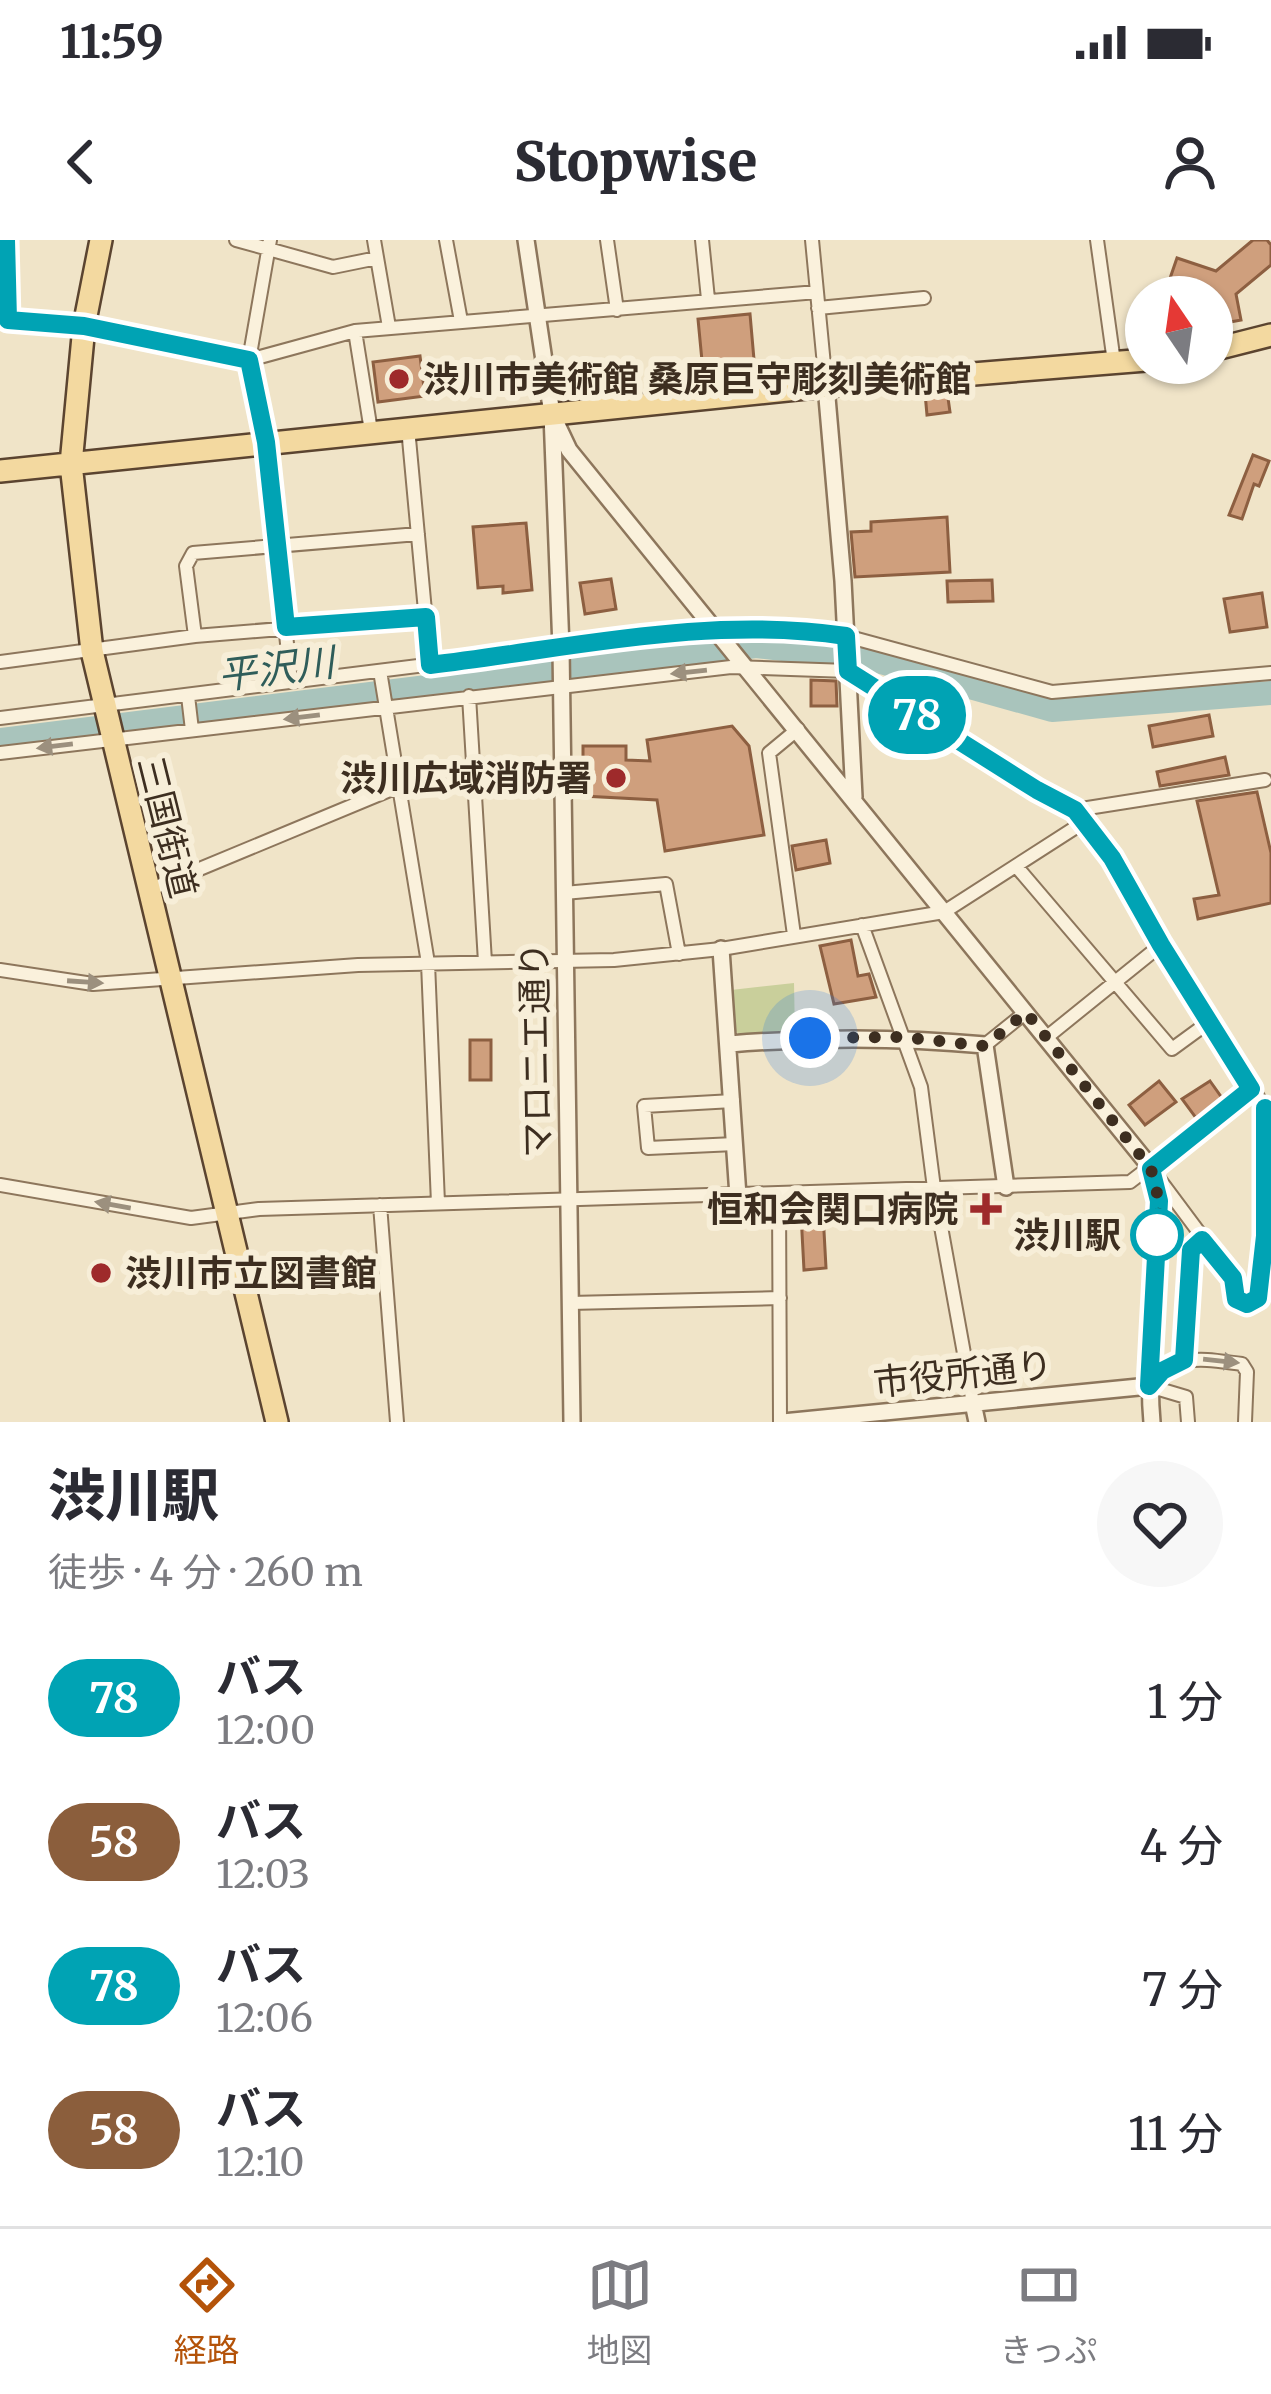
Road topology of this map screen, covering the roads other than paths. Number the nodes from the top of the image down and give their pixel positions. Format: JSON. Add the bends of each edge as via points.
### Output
{"nodes":[{"id":1,"x":6,"y":240,"type":"edge"},
{"id":2,"x":100,"y":240,"type":"edge"},
{"id":3,"x":236,"y":240,"type":"edge"},
{"id":4,"x":374,"y":240,"type":"edge"},
{"id":5,"x":446,"y":240,"type":"edge"},
{"id":6,"x":526,"y":240,"type":"edge"},
{"id":7,"x":607,"y":240,"type":"edge"},
{"id":8,"x":702,"y":240,"type":"edge"},
{"id":9,"x":812,"y":240,"type":"edge"},
{"id":10,"x":1097,"y":240,"type":"edge"},
{"id":11,"x":270,"y":244,"type":"edge"},
{"id":12,"x":377,"y":258,"type":"junction"},
{"id":13,"x":817,"y":292,"type":"junction"},
{"id":14,"x":708,"y":298,"type":"junction"},
{"id":15,"x":924,"y":298,"type":"dead end"},
{"id":16,"x":818,"y":308,"type":"junction"},
{"id":17,"x":616,"y":310,"type":"junction"},
{"id":18,"x":539,"y":316,"type":"junction"},
{"id":19,"x":4,"y":321,"type":"edge"},
{"id":20,"x":461,"y":322,"type":"junction"},
{"id":21,"x":84,"y":326,"type":"junction"},
{"id":22,"x":389,"y":328,"type":"junction"},
{"id":23,"x":355,"y":331,"type":"junction"},
{"id":24,"x":1271,"y":335,"type":"edge"},
{"id":25,"x":1233,"y":345,"type":"edge"},
{"id":26,"x":249,"y":360,"type":"junction"},
{"id":27,"x":1125,"y":361,"type":"edge"},
{"id":28,"x":1114,"y":362,"type":"junction"},
{"id":29,"x":826,"y":386,"type":"junction"},
{"id":30,"x":552,"y":414,"type":"junction"},
{"id":31,"x":408,"y":428,"type":"junction"},
{"id":32,"x":371,"y":431,"type":"junction"},
{"id":33,"x":266,"y":442,"type":"junction"},
{"id":34,"x":71,"y":464,"type":"junction"},
{"id":35,"x":0,"y":471,"type":"edge"},
{"id":36,"x":418,"y":534,"type":"junction"},
{"id":37,"x":276,"y":545,"type":"junction"},
{"id":38,"x":426,"y":617,"type":"junction"},
{"id":39,"x":286,"y":627,"type":"junction"},
{"id":40,"x":717,"y":632,"type":"junction"},
{"id":41,"x":195,"y":635,"type":"junction"},
{"id":42,"x":846,"y":638,"type":"junction"},
{"id":43,"x":92,"y":651,"type":"junction"},
{"id":44,"x":561,"y":651,"type":"junction"},
{"id":45,"x":0,"y":662,"type":"edge"},
{"id":46,"x":744,"y":664,"type":"junction"},
{"id":47,"x":430,"y":665,"type":"junction"},
{"id":48,"x":848,"y":669,"type":"junction"},
{"id":49,"x":1271,"y":673,"type":"edge"},
{"id":50,"x":380,"y":676,"type":"junction"},
{"id":51,"x":561,"y":681,"type":"junction"},
{"id":52,"x":291,"y":682,"type":"junction"},
{"id":53,"x":469,"y":696,"type":"junction"},
{"id":54,"x":188,"y":697,"type":"junction"},
{"id":55,"x":384,"y":704,"type":"junction"},
{"id":56,"x":0,"y":718,"type":"edge"},
{"id":57,"x":108,"y":725,"type":"junction"},
{"id":58,"x":192,"y":729,"type":"junction"},
{"id":59,"x":798,"y":729,"type":"junction"},
{"id":60,"x":0,"y":753,"type":"edge"},
{"id":61,"x":1265,"y":780,"type":"dead end"},
{"id":62,"x":473,"y":783,"type":"junction"},
{"id":63,"x":397,"y":787,"type":"junction"},
{"id":64,"x":854,"y":797,"type":"junction"},
{"id":65,"x":1080,"y":816,"type":"junction"},
{"id":66,"x":1016,"y":866,"type":"junction"},
{"id":67,"x":148,"y":890,"type":"junction"},
{"id":68,"x":564,"y":893,"type":"junction"},
{"id":69,"x":944,"y":912,"type":"junction"},
{"id":70,"x":862,"y":925,"type":"junction"},
{"id":71,"x":794,"y":935,"type":"junction"},
{"id":72,"x":1161,"y":945,"type":"junction"},
{"id":73,"x":721,"y":949,"type":"junction"},
{"id":74,"x":679,"y":954,"type":"junction"},
{"id":75,"x":565,"y":961,"type":"junction"},
{"id":76,"x":485,"y":962,"type":"junction"},
{"id":77,"x":428,"y":963,"type":"junction"},
{"id":78,"x":0,"y":970,"type":"edge"},
{"id":79,"x":170,"y":976,"type":"junction"},
{"id":80,"x":1115,"y":982,"type":"junction"},
{"id":81,"x":1026,"y":1012,"type":"junction"},
{"id":82,"x":1209,"y":1022,"type":"junction"},
{"id":83,"x":901,"y":1037,"type":"junction"},
{"id":84,"x":1047,"y":1037,"type":"junction"},
{"id":85,"x":730,"y":1044,"type":"junction"},
{"id":86,"x":985,"y":1046,"type":"junction"},
{"id":87,"x":1251,"y":1089,"type":"junction"},
{"id":88,"x":733,"y":1101,"type":"junction"},
{"id":89,"x":735,"y":1144,"type":"junction"},
{"id":90,"x":1151,"y":1169,"type":"junction"},
{"id":91,"x":0,"y":1185,"type":"edge"},
{"id":92,"x":1006,"y":1187,"type":"junction"},
{"id":93,"x":934,"y":1188,"type":"junction"},
{"id":94,"x":738,"y":1196,"type":"junction"},
{"id":95,"x":779,"y":1196,"type":"junction"},
{"id":96,"x":568,"y":1200,"type":"junction"},
{"id":97,"x":438,"y":1203,"type":"junction"},
{"id":98,"x":380,"y":1205,"type":"junction"},
{"id":99,"x":226,"y":1211,"type":"junction"},
{"id":100,"x":1202,"y":1240,"type":"junction"},
{"id":101,"x":780,"y":1298,"type":"junction"},
{"id":102,"x":570,"y":1304,"type":"junction"},
{"id":103,"x":1184,"y":1360,"type":"junction"},
{"id":104,"x":1149,"y":1386,"type":"junction"},
{"id":105,"x":973,"y":1403,"type":"junction"},
{"id":106,"x":277,"y":1422,"type":"edge"},
{"id":107,"x":397,"y":1422,"type":"edge"},
{"id":108,"x":572,"y":1422,"type":"edge"},
{"id":109,"x":782,"y":1422,"type":"edge"},
{"id":110,"x":977,"y":1422,"type":"edge"},
{"id":111,"x":1152,"y":1422,"type":"edge"},
{"id":112,"x":1189,"y":1422,"type":"edge"},
{"id":113,"x":1245,"y":1422,"type":"edge"}],
"edges":[{"from":1,"to":19,"type":"street"},
{"from":2,"to":21,"type":"main road","name":"三国街道"},
{"from":3,"to":11,"type":"street"},
{"from":4,"to":12,"type":"street"},
{"from":5,"to":20,"type":"street"},
{"from":6,"to":18,"type":"street"},
{"from":7,"to":17,"type":"street"},
{"from":8,"to":14,"type":"street"},
{"from":9,"to":13,"type":"street"},
{"from":10,"to":28,"type":"street"},
{"from":11,"to":12,"type":"street","via":[[333,267]]},
{"from":11,"to":26,"type":"street"},
{"from":12,"to":22,"type":"street"},
{"from":13,"to":14,"type":"street"},
{"from":13,"to":16,"type":"street"},
{"from":14,"to":17,"type":"street"},
{"from":15,"to":16,"type":"street"},
{"from":16,"to":29,"type":"street"},
{"from":17,"to":18,"type":"street"},
{"from":18,"to":20,"type":"street"},
{"from":18,"to":30,"type":"street"},
{"from":19,"to":21,"type":"street"},
{"from":20,"to":22,"type":"street"},
{"from":21,"to":26,"type":"street"},
{"from":21,"to":34,"type":"main road","name":"三国街道"},
{"from":22,"to":23,"type":"street"},
{"from":23,"to":26,"type":"street"},
{"from":23,"to":32,"type":"street"},
{"from":24,"to":25,"type":"main road"},
{"from":26,"to":33,"type":"street"},
{"from":27,"to":28,"type":"main road"},
{"from":28,"to":29,"type":"main road"},
{"from":29,"to":30,"type":"main road"},
{"from":29,"to":42,"type":"street"},
{"from":30,"to":31,"type":"main road"},
{"from":30,"to":40,"type":"street","via":[[569,450]]},
{"from":30,"to":44,"type":"street"},
{"from":31,"to":32,"type":"main road"},
{"from":31,"to":36,"type":"street"},
{"from":32,"to":33,"type":"main road"},
{"from":33,"to":34,"type":"main road"},
{"from":33,"to":37,"type":"street"},
{"from":34,"to":35,"type":"main road"},
{"from":34,"to":43,"type":"main road","name":"三国街道"},
{"from":36,"to":37,"type":"street"},
{"from":36,"to":38,"type":"street"},
{"from":37,"to":39,"type":"street"},
{"from":37,"to":41,"type":"street","via":[[188,558]]},
{"from":38,"to":39,"type":"street"},
{"from":38,"to":47,"type":"street"},
{"from":39,"to":41,"type":"street"},
{"from":39,"to":52,"type":"street"},
{"from":40,"to":42,"type":"street","via":[[780,628]]},
{"from":40,"to":44,"type":"street"},
{"from":40,"to":46,"type":"street"},
{"from":41,"to":43,"type":"street"},
{"from":42,"to":48,"type":"street"},
{"from":42,"to":49,"type":"street","via":[[1052,692]]},
{"from":43,"to":45,"type":"street"},
{"from":43,"to":57,"type":"main road","name":"三国街道"},
{"from":44,"to":47,"type":"street"},
{"from":44,"to":51,"type":"street","name":"マロニエ通り"},
{"from":46,"to":48,"type":"street"},
{"from":46,"to":51,"type":"street","one_way":true},
{"from":46,"to":59,"type":"street"},
{"from":47,"to":50,"type":"street"},
{"from":48,"to":64,"type":"street"},
{"from":48,"to":65,"type":"street"},
{"from":50,"to":52,"type":"street"},
{"from":50,"to":55,"type":"street"},
{"from":51,"to":53,"type":"street"},
{"from":51,"to":68,"type":"street","name":"マロニエ通り"},
{"from":52,"to":54,"type":"street"},
{"from":53,"to":55,"type":"street"},
{"from":53,"to":62,"type":"street"},
{"from":54,"to":57,"type":"street"},
{"from":54,"to":58,"type":"street"},
{"from":55,"to":58,"type":"street","one_way":true},
{"from":55,"to":63,"type":"street"},
{"from":56,"to":57,"type":"street"},
{"from":57,"to":58,"type":"street"},
{"from":57,"to":60,"type":"street","one_way":true},
{"from":57,"to":67,"type":"main road","name":"三国街道"},
{"from":59,"to":64,"type":"street"},
{"from":59,"to":71,"type":"street","via":[[769,753]]},
{"from":61,"to":65,"type":"street"},
{"from":62,"to":63,"type":"street"},
{"from":62,"to":76,"type":"street"},
{"from":63,"to":67,"type":"street"},
{"from":63,"to":77,"type":"street"},
{"from":64,"to":69,"type":"street"},
{"from":65,"to":66,"type":"street"},
{"from":65,"to":72,"type":"street"},
{"from":66,"to":69,"type":"street"},
{"from":66,"to":80,"type":"street"},
{"from":67,"to":79,"type":"main road","name":"三国街道"},
{"from":68,"to":74,"type":"street","via":[[665,884]]},
{"from":68,"to":75,"type":"street","name":"マロニエ通り"},
{"from":69,"to":70,"type":"street"},
{"from":69,"to":81,"type":"street"},
{"from":70,"to":71,"type":"street"},
{"from":70,"to":83,"type":"street"},
{"from":71,"to":73,"type":"street"},
{"from":72,"to":80,"type":"street"},
{"from":72,"to":82,"type":"street"},
{"from":73,"to":74,"type":"street"},
{"from":73,"to":85,"type":"street"},
{"from":74,"to":75,"type":"street"},
{"from":75,"to":76,"type":"street"},
{"from":75,"to":96,"type":"street","name":"マロニエ通り"},
{"from":76,"to":77,"type":"street"},
{"from":77,"to":79,"type":"street"},
{"from":77,"to":97,"type":"street"},
{"from":78,"to":79,"type":"street","one_way":true,"via":[[93,985]]},
{"from":79,"to":99,"type":"main road","name":"三国街道"},
{"from":80,"to":82,"type":"street","via":[[1172,1048]]},
{"from":80,"to":84,"type":"street"},
{"from":81,"to":84,"type":"street"},
{"from":81,"to":86,"type":"street"},
{"from":82,"to":87,"type":"street"},
{"from":83,"to":85,"type":"street"},
{"from":83,"to":86,"type":"street"},
{"from":83,"to":93,"type":"street","via":[[921,1087]]},
{"from":84,"to":90,"type":"street"},
{"from":85,"to":88,"type":"street"},
{"from":86,"to":92,"type":"street"},
{"from":87,"to":90,"type":"street"},
{"from":87,"to":100,"type":"street","via":[[1265,1108],[1258,1298],[1236,1299],[1233,1278]]},
{"from":88,"to":89,"type":"street"},
{"from":88,"to":89,"type":"street","via":[[644,1106],[648,1148]]},
{"from":89,"to":94,"type":"street"},
{"from":90,"to":92,"type":"street","via":[[1130,1182]]},
{"from":90,"to":100,"type":"street"},
{"from":90,"to":104,"type":"street","via":[[1159,1201]]},
{"from":99,"to":91,"type":"street","one_way":true,"via":[[190,1218]]},
{"from":92,"to":93,"type":"street"},
{"from":93,"to":95,"type":"street"},
{"from":93,"to":105,"type":"street"},
{"from":94,"to":95,"type":"street"},
{"from":94,"to":96,"type":"street"},
{"from":95,"to":101,"type":"street"},
{"from":96,"to":97,"type":"street"},
{"from":96,"to":102,"type":"street","name":"マロニエ通り"},
{"from":97,"to":98,"type":"street"},
{"from":98,"to":99,"type":"street"},
{"from":98,"to":107,"type":"street"},
{"from":99,"to":106,"type":"main road","name":"三国街道"},
{"from":100,"to":103,"type":"street","via":[[1191,1250]]},
{"from":101,"to":102,"type":"street"},
{"from":101,"to":109,"type":"street"},
{"from":102,"to":108,"type":"street","name":"マロニエ通り"},
{"from":103,"to":104,"type":"street"},
{"from":103,"to":113,"type":"street","one_way":true,"via":[[1242,1364]]},
{"from":104,"to":105,"type":"street","name":"市役所通り"},
{"from":104,"to":111,"type":"street"},
{"from":104,"to":112,"type":"street","via":[[1186,1397]]},
{"from":105,"to":109,"type":"street","name":"市役所通り"},
{"from":105,"to":110,"type":"street"}]}
